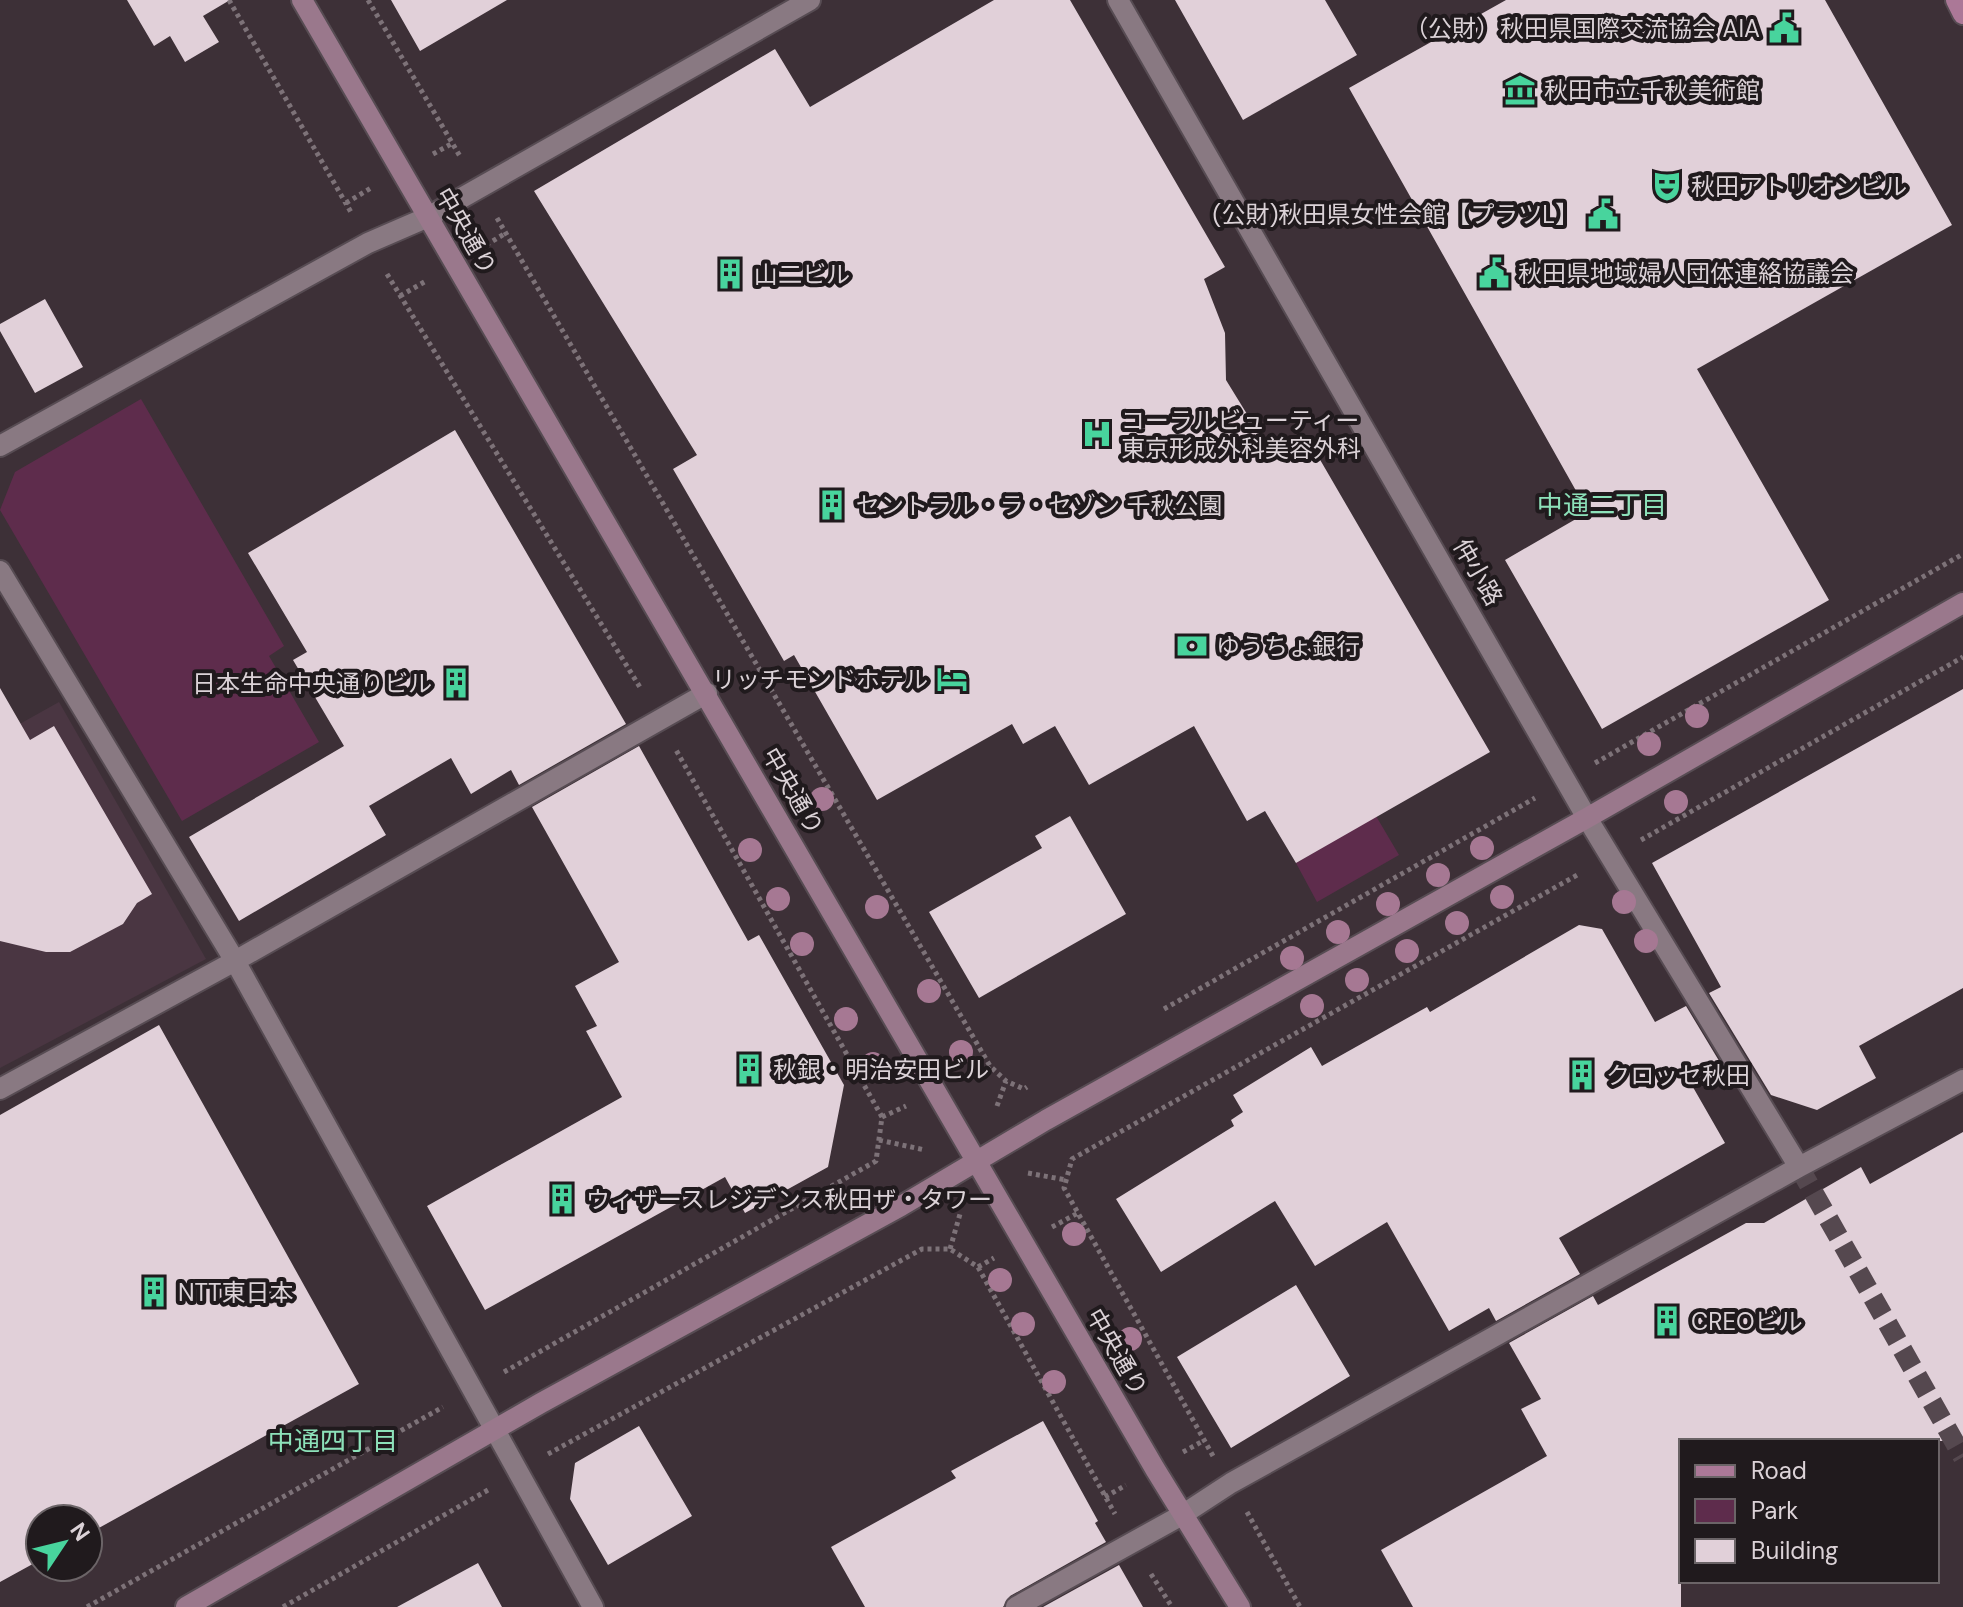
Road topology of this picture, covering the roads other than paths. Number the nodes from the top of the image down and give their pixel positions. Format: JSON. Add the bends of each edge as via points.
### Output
{"nodes":[{"id":1,"x":302,"y":0,"type":"edge"},
{"id":2,"x":810,"y":0,"type":"edge"},
{"id":3,"x":1118,"y":0,"type":"edge"},
{"id":4,"x":1956,"y":0,"type":"edge"},
{"id":5,"x":1963,"y":14,"type":"edge"},
{"id":6,"x":428,"y":217,"type":"junction"},
{"id":7,"x":0,"y":446,"type":"edge"},
{"id":8,"x":0,"y":571,"type":"edge"},
{"id":9,"x":1963,"y":603,"type":"edge"},
{"id":10,"x":707,"y":693,"type":"junction"},
{"id":11,"x":1587,"y":818,"type":"junction"},
{"id":12,"x":235,"y":961,"type":"junction"},
{"id":13,"x":1963,"y":1080,"type":"edge"},
{"id":14,"x":0,"y":1089,"type":"edge"},
{"id":15,"x":976,"y":1162,"type":"junction"},
{"id":16,"x":1799,"y":1167,"type":"junction"},
{"id":17,"x":495,"y":1431,"type":"junction"},
{"id":18,"x":1182,"y":1515,"type":"junction"},
{"id":19,"x":186,"y":1607,"type":"edge"},
{"id":20,"x":593,"y":1607,"type":"edge"},
{"id":21,"x":1016,"y":1607,"type":"edge"},
{"id":22,"x":1240,"y":1607,"type":"edge"}],
"edges":[{"from":1,"to":6,"type":"street","name":"中央通り"},
{"from":2,"to":6,"type":"street"},
{"from":3,"to":11,"type":"street","name":"仲小路"},
{"from":4,"to":5,"type":"main road"},
{"from":6,"to":7,"type":"street","via":[[368,243]]},
{"from":6,"to":10,"type":"street","name":"中央通り"},
{"from":8,"to":12,"type":"street"},
{"from":9,"to":11,"type":"street"},
{"from":10,"to":12,"type":"street"},
{"from":10,"to":15,"type":"street","name":"中央通り"},
{"from":11,"to":15,"type":"street"},
{"from":11,"to":16,"type":"street","name":"仲小路"},
{"from":12,"to":14,"type":"street"},
{"from":12,"to":17,"type":"street"},
{"from":13,"to":16,"type":"street"},
{"from":15,"to":17,"type":"street"},
{"from":15,"to":18,"type":"street","name":"中央通り"},
{"from":16,"to":18,"type":"street"},
{"from":17,"to":19,"type":"street"},
{"from":17,"to":20,"type":"street"},
{"from":18,"to":21,"type":"street"},
{"from":18,"to":22,"type":"street","name":"中央通り"}]}
